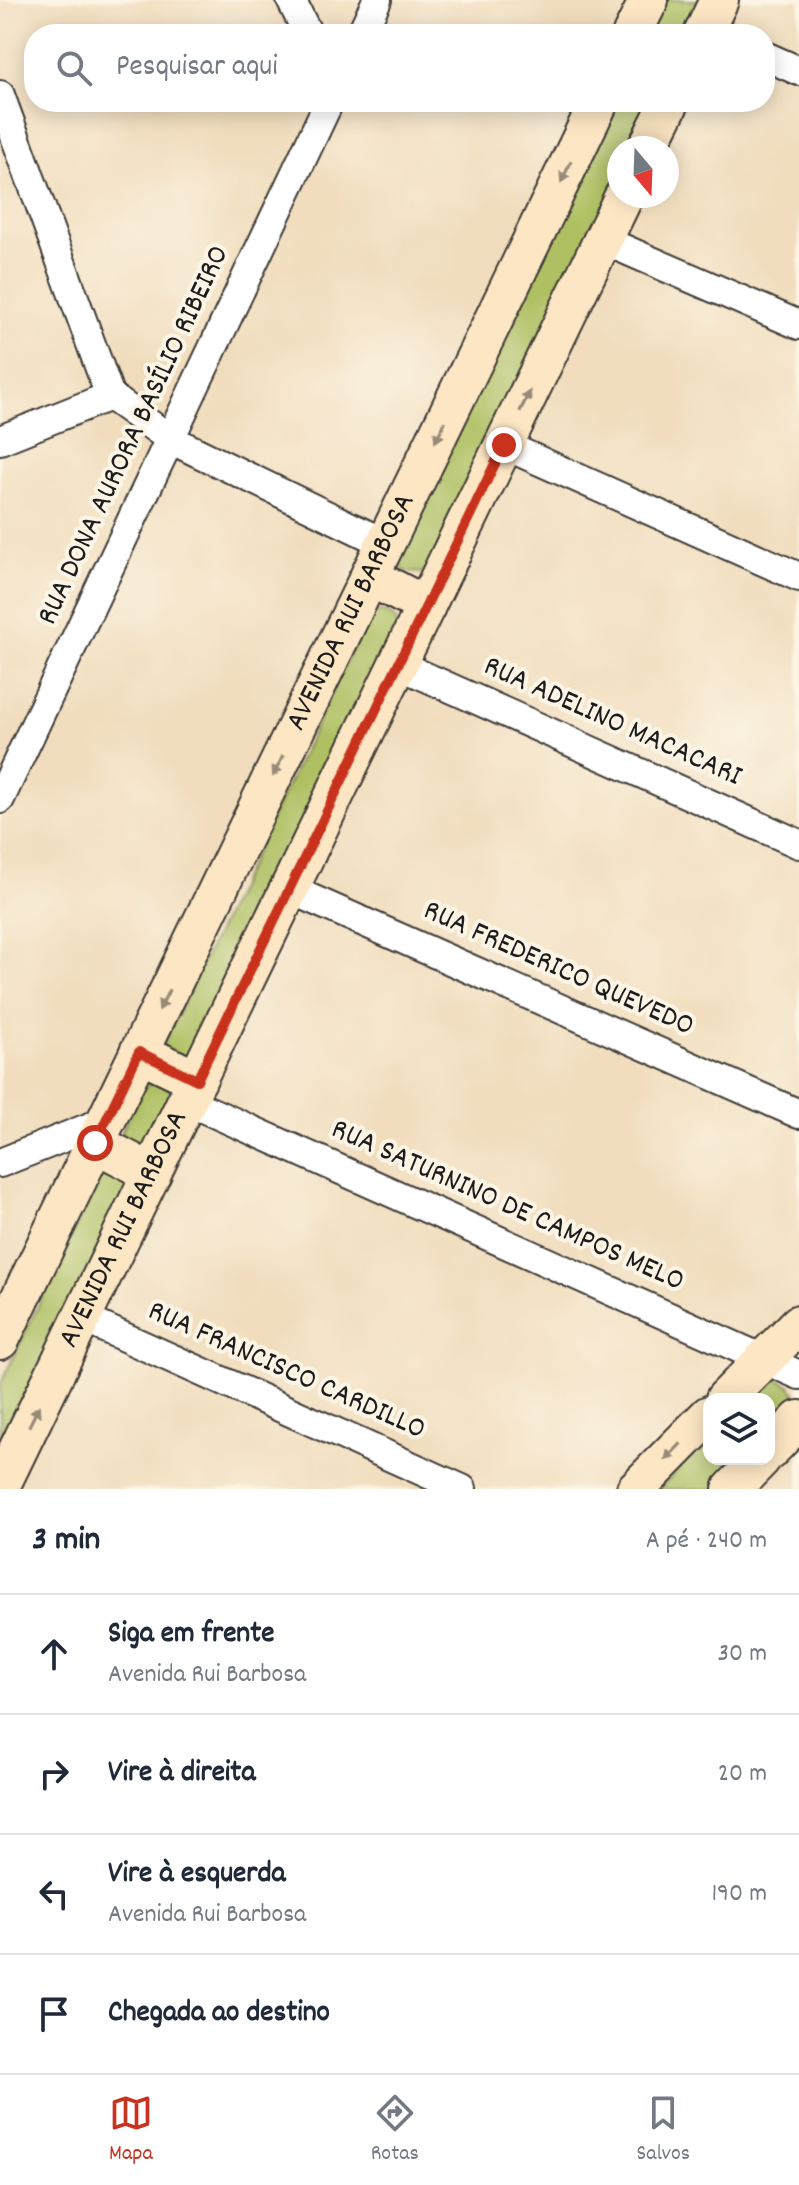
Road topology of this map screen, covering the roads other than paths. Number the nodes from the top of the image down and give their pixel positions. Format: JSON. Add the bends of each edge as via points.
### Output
{"nodes":[{"id":1,"x":291,"y":0,"type":"edge"},
{"id":2,"x":377,"y":0,"type":"edge"},
{"id":3,"x":649,"y":0,"type":"edge"},
{"id":4,"x":303,"y":24,"type":"edge"},
{"id":5,"x":366,"y":24,"type":"edge"},
{"id":6,"x":637,"y":24,"type":"edge"},
{"id":7,"x":775,"y":60,"type":"edge"},
{"id":8,"x":799,"y":71,"type":"edge"},
{"id":9,"x":0,"y":95,"type":"edge"},
{"id":10,"x":324,"y":112,"type":"edge"},
{"id":11,"x":594,"y":112,"type":"edge"},
{"id":12,"x":665,"y":112,"type":"edge"},
{"id":13,"x":653,"y":136,"type":"edge"},
{"id":14,"x":618,"y":208,"type":"edge"},
{"id":15,"x":603,"y":240,"type":"junction"},
{"id":16,"x":799,"y":325,"type":"edge"},
{"id":17,"x":110,"y":396,"type":"junction"},
{"id":18,"x":0,"y":440,"type":"edge"},
{"id":19,"x":172,"y":440,"type":"junction"},
{"id":20,"x":504,"y":445,"type":"junction"},
{"id":21,"x":378,"y":560,"type":"junction"},
{"id":22,"x":799,"y":577,"type":"edge"},
{"id":23,"x":426,"y":606,"type":"junction"},
{"id":24,"x":397,"y":664,"type":"junction"},
{"id":25,"x":0,"y":799,"type":"edge"},
{"id":26,"x":799,"y":844,"type":"edge"},
{"id":27,"x":289,"y":889,"type":"junction"},
{"id":28,"x":139,"y":1052,"type":"junction"},
{"id":29,"x":192,"y":1090,"type":"junction"},
{"id":30,"x":799,"y":1114,"type":"edge"},
{"id":31,"x":100,"y":1132,"type":"junction"},
{"id":32,"x":0,"y":1163,"type":"edge"},
{"id":33,"x":152,"y":1173,"type":"junction"},
{"id":34,"x":82,"y":1318,"type":"junction"},
{"id":35,"x":799,"y":1324,"type":"edge"},
{"id":36,"x":0,"y":1340,"type":"edge"},
{"id":37,"x":763,"y":1359,"type":"junction"},
{"id":38,"x":799,"y":1375,"type":"edge"},
{"id":39,"x":731,"y":1393,"type":"edge"},
{"id":40,"x":799,"y":1420,"type":"edge"},
{"id":41,"x":703,"y":1421,"type":"edge"},
{"id":42,"x":775,"y":1445,"type":"edge"},
{"id":43,"x":755,"y":1465,"type":"edge"},
{"id":44,"x":0,"y":1487,"type":"edge"},
{"id":45,"x":462,"y":1489,"type":"edge"},
{"id":46,"x":636,"y":1489,"type":"edge"},
{"id":47,"x":732,"y":1489,"type":"edge"}],
"edges":[{"from":1,"to":4,"type":"street"},
{"from":2,"to":5,"type":"street"},
{"from":3,"to":6,"type":"main road"},
{"from":7,"to":8,"type":"street"},
{"from":9,"to":17,"type":"street"},
{"from":10,"to":19,"type":"street","name":"RUA DONA AURORA BASÍLIO RIBEIRO"},
{"from":11,"to":21,"type":"main road","name":"AVENIDA RUI BARBOSA","one_way":true},
{"from":12,"to":13,"type":"main road"},
{"from":14,"to":15,"type":"main road","name":"AVENIDA RUI BARBOSA"},
{"from":15,"to":16,"type":"street"},
{"from":20,"to":15,"type":"main road","name":"AVENIDA RUI BARBOSA","one_way":true},
{"from":17,"to":18,"type":"street"},
{"from":17,"to":19,"type":"street"},
{"from":19,"to":21,"type":"street"},
{"from":19,"to":25,"type":"street","name":"RUA DONA AURORA BASÍLIO RIBEIRO"},
{"from":20,"to":22,"type":"street"},
{"from":20,"to":23,"type":"main road","name":"AVENIDA RUI BARBOSA"},
{"from":21,"to":23,"type":"main road"},
{"from":21,"to":28,"type":"main road","name":"AVENIDA RUI BARBOSA","one_way":true},
{"from":23,"to":24,"type":"main road","name":"AVENIDA RUI BARBOSA"},
{"from":24,"to":26,"type":"street","name":"RUA ADELINO MACACARI"},
{"from":24,"to":27,"type":"main road","name":"AVENIDA RUI BARBOSA"},
{"from":27,"to":29,"type":"main road","name":"AVENIDA RUI BARBOSA"},
{"from":27,"to":30,"type":"street","name":"RUA FREDERICO QUEVEDO"},
{"from":28,"to":29,"type":"main road"},
{"from":28,"to":31,"type":"main road","name":"AVENIDA RUI BARBOSA"},
{"from":29,"to":33,"type":"main road","name":"AVENIDA RUI BARBOSA"},
{"from":29,"to":37,"type":"street","name":"RUA SATURNINO DE CAMPOS MELO"},
{"from":31,"to":32,"type":"street"},
{"from":31,"to":33,"type":"main road"},
{"from":31,"to":36,"type":"main road","name":"AVENIDA RUI BARBOSA"},
{"from":33,"to":34,"type":"main road","name":"AVENIDA RUI BARBOSA"},
{"from":44,"to":34,"type":"main road","name":"AVENIDA RUI BARBOSA","one_way":true},
{"from":34,"to":45,"type":"street","name":"RUA FRANCISCO CARDILLO"},
{"from":35,"to":37,"type":"main road"},
{"from":37,"to":38,"type":"street","name":"RUA SATURNINO DE CAMPOS MELO"},
{"from":37,"to":39,"type":"main road"},
{"from":40,"to":42,"type":"main road"},
{"from":41,"to":46,"type":"main road","one_way":true},
{"from":43,"to":47,"type":"main road"}]}
